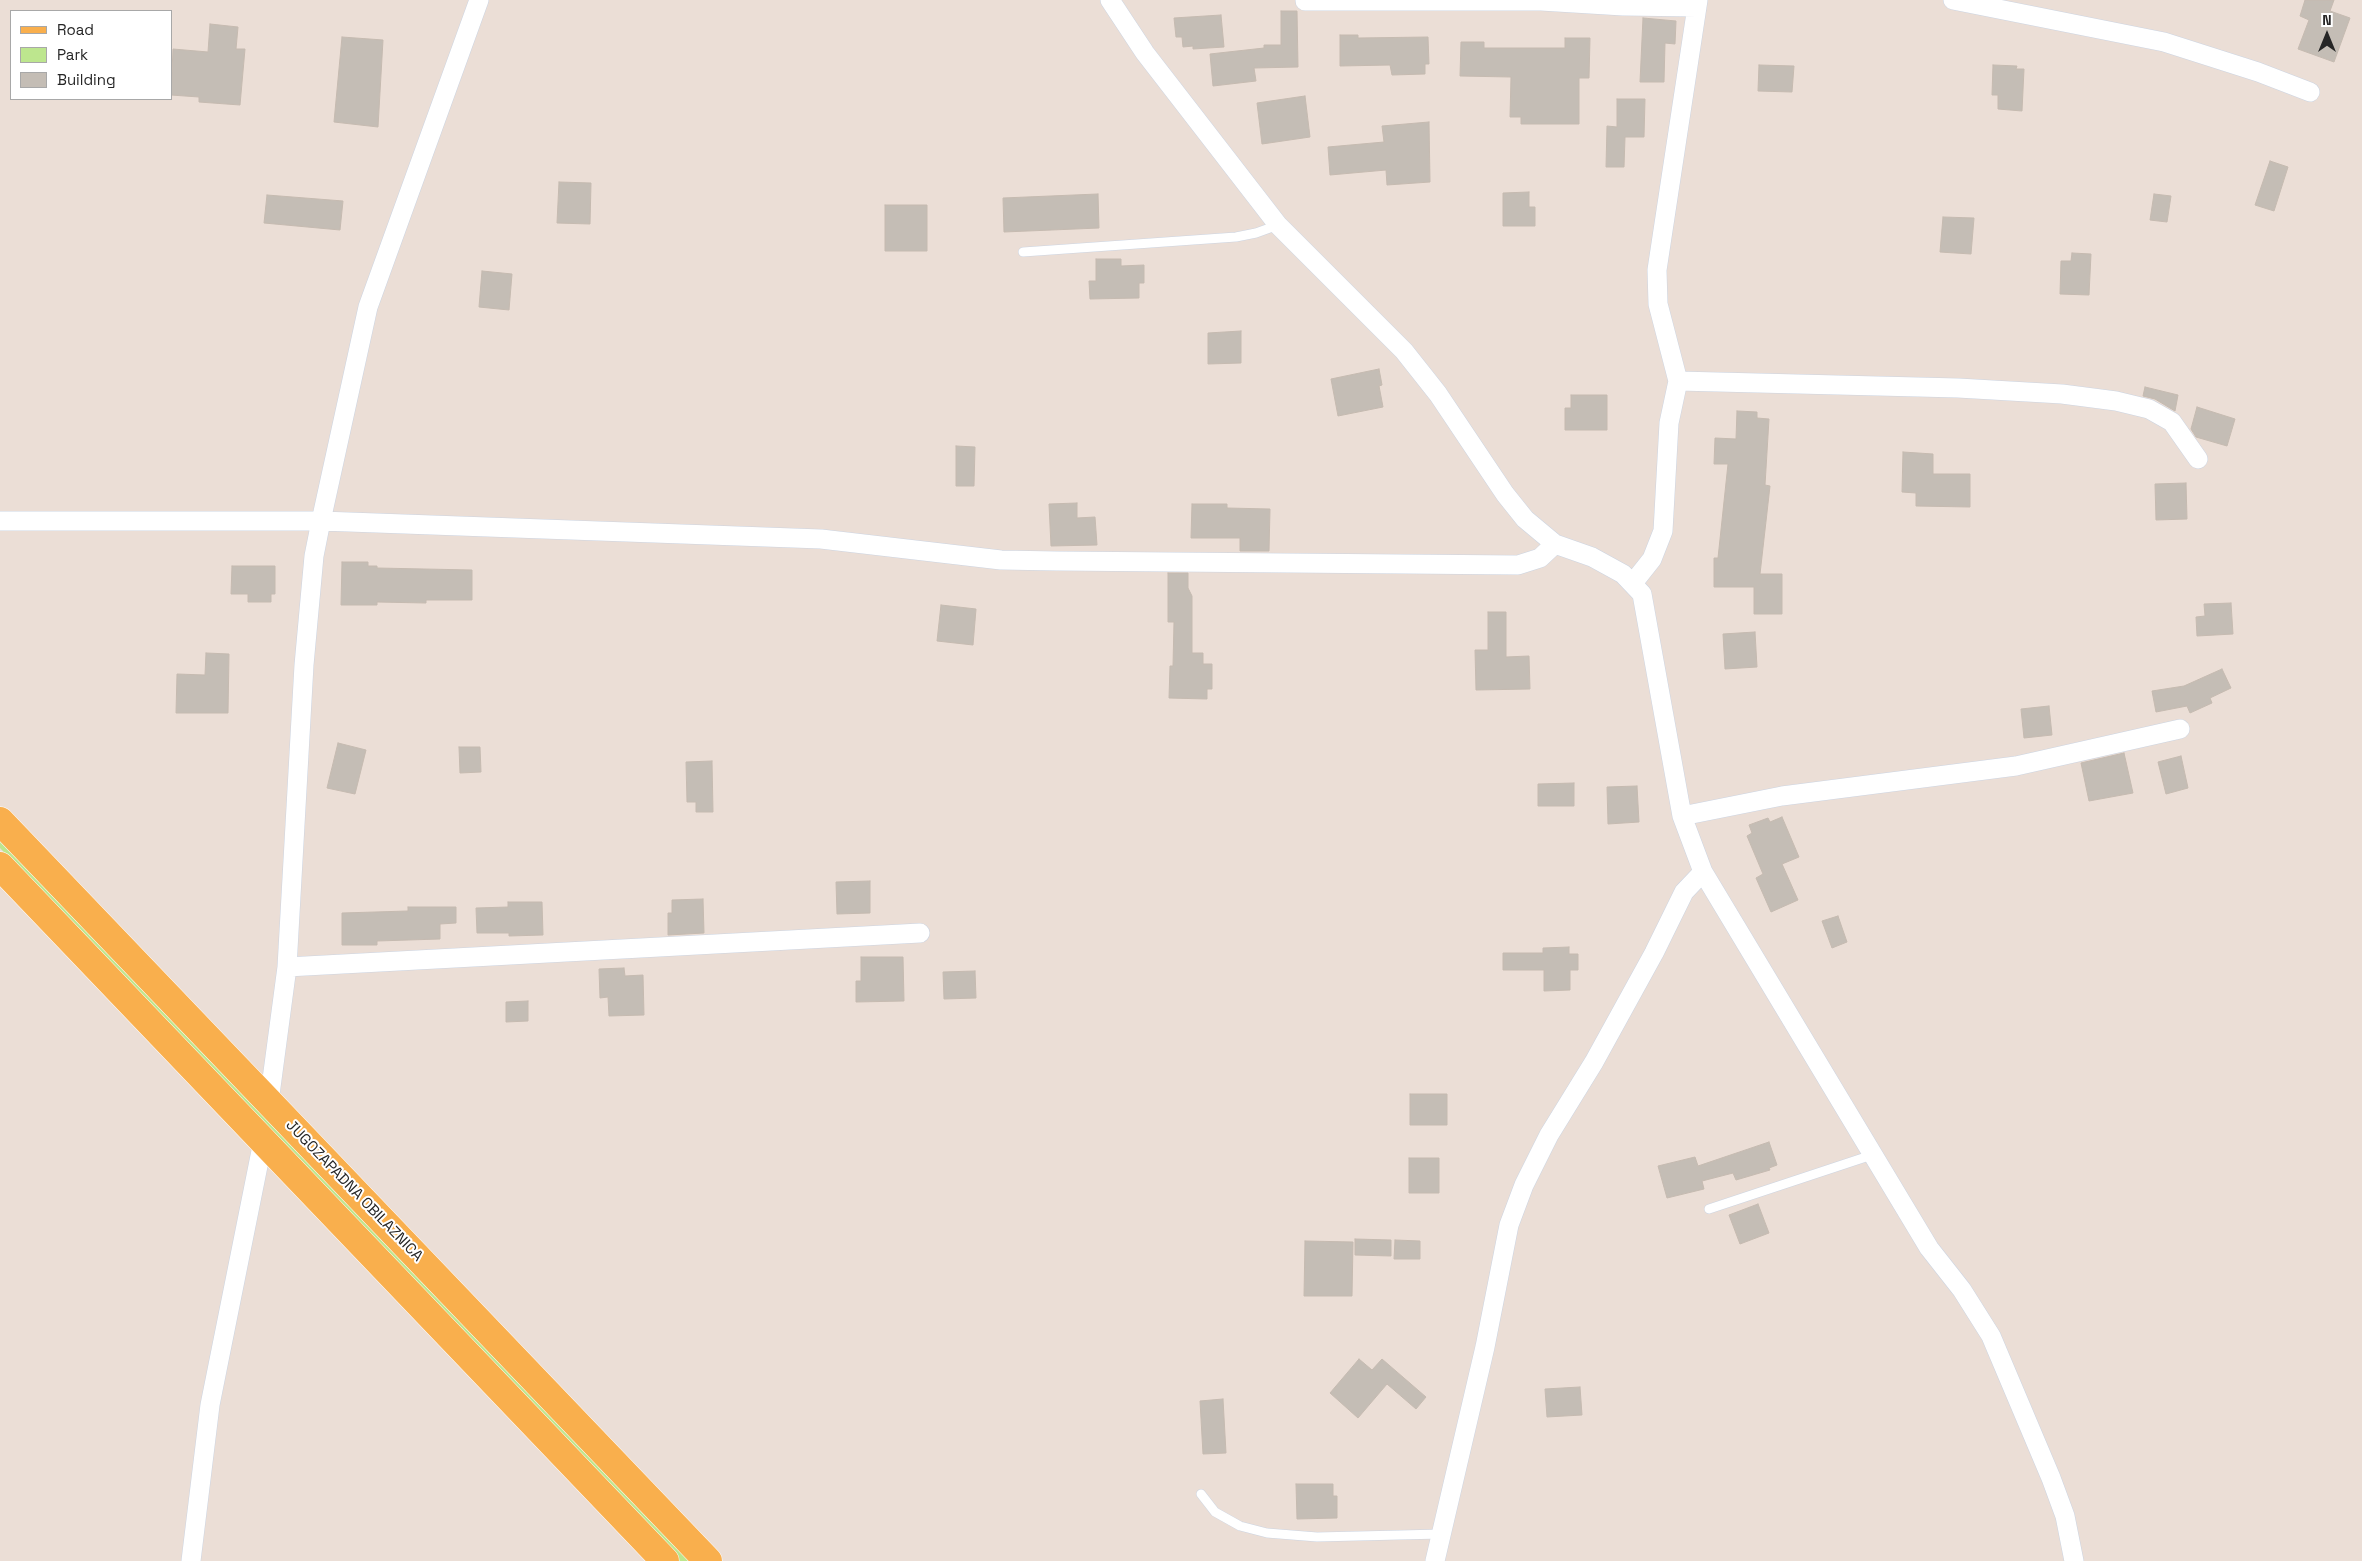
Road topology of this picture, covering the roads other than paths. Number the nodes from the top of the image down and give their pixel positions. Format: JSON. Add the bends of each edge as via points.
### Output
{"nodes":[{"id":1,"x":479,"y":0,"type":"edge"},
{"id":2,"x":1110,"y":0,"type":"edge"},
{"id":3,"x":1953,"y":0,"type":"edge"},
{"id":4,"x":1305,"y":1,"type":"dead end"},
{"id":5,"x":1698,"y":4,"type":"edge"},
{"id":6,"x":2310,"y":92,"type":"dead end"},
{"id":7,"x":1278,"y":224,"type":"junction"},
{"id":8,"x":1022,"y":252,"type":"dead end"},
{"id":9,"x":1678,"y":381,"type":"junction"},
{"id":10,"x":2198,"y":459,"type":"dead end"},
{"id":11,"x":0,"y":521,"type":"edge"},
{"id":12,"x":321,"y":521,"type":"junction"},
{"id":13,"x":1556,"y":544,"type":"junction"},
{"id":14,"x":1633,"y":583,"type":"junction"},
{"id":15,"x":2180,"y":729,"type":"dead end"},
{"id":16,"x":1682,"y":816,"type":"junction"},
{"id":17,"x":0,"y":821,"type":"edge"},
{"id":18,"x":0,"y":866,"type":"edge"},
{"id":19,"x":1703,"y":872,"type":"junction"},
{"id":20,"x":920,"y":933,"type":"dead end"},
{"id":21,"x":287,"y":967,"type":"junction"},
{"id":22,"x":269,"y":1102,"type":"junction"},
{"id":23,"x":263,"y":1141,"type":"junction"},
{"id":24,"x":1872,"y":1155,"type":"junction"},
{"id":25,"x":1709,"y":1209,"type":"dead end"},
{"id":26,"x":1200,"y":1494,"type":"dead end"},
{"id":27,"x":1441,"y":1534,"type":"junction"},
{"id":28,"x":191,"y":1561,"type":"edge"},
{"id":29,"x":665,"y":1561,"type":"edge"},
{"id":30,"x":708,"y":1561,"type":"edge"},
{"id":31,"x":1435,"y":1561,"type":"edge"},
{"id":32,"x":2074,"y":1561,"type":"edge"}],
"edges":[{"from":1,"to":12,"type":"street","via":[[368,307]]},
{"from":2,"to":7,"type":"street","via":[[1145,53]]},
{"from":3,"to":6,"type":"street","via":[[2164,42]]},
{"from":4,"to":5,"type":"street","via":[[1541,1],[1623,6]]},
{"from":5,"to":9,"type":"street","via":[[1657,270],[1658,304]]},
{"from":7,"to":8,"type":"lane","via":[[1236,237]]},
{"from":7,"to":13,"type":"street","via":[[1404,351],[1438,394],[1513,506]]},
{"from":9,"to":10,"type":"street","via":[[1958,388],[2062,394],[2116,401],[2150,409],[2172,422]]},
{"from":9,"to":14,"type":"street","via":[[1669,423],[1661,536],[1652,559]]},
{"from":11,"to":12,"type":"street"},
{"from":12,"to":13,"type":"street","via":[[821,539],[1002,560],[1038,561],[1518,565],[1540,558]]},
{"from":12,"to":21,"type":"street","via":[[314,556],[304,665]]},
{"from":13,"to":14,"type":"street","via":[[1605,564]]},
{"from":14,"to":16,"type":"street","via":[[1642,594]]},
{"from":15,"to":16,"type":"street","via":[[2016,766],[1782,796]]},
{"from":16,"to":19,"type":"street"},
{"from":17,"to":22,"type":"main road","name":"JUGOZAPADNA OBILAZNICA"},
{"from":18,"to":23,"type":"main road","name":"JUGOZAPADNA OBILAZNICA"},
{"from":19,"to":24,"type":"street"},
{"from":19,"to":27,"type":"street","via":[[1684,892],[1654,953],[1549,1135],[1524,1185],[1509,1225],[1486,1347]]},
{"from":20,"to":21,"type":"street"},
{"from":21,"to":22,"type":"street"},
{"from":22,"to":30,"type":"main road","name":"JUGOZAPADNA OBILAZNICA"},
{"from":23,"to":28,"type":"street","via":[[210,1406]]},
{"from":23,"to":29,"type":"main road","name":"JUGOZAPADNA OBILAZNICA"},
{"from":24,"to":25,"type":"lane"},
{"from":24,"to":32,"type":"street","via":[[1929,1248],[1962,1290],[1991,1336],[2051,1478],[2065,1516]]},
{"from":26,"to":27,"type":"lane","via":[[1215,1512],[1240,1526],[1267,1533],[1317,1536]]},
{"from":27,"to":31,"type":"street"}]}
